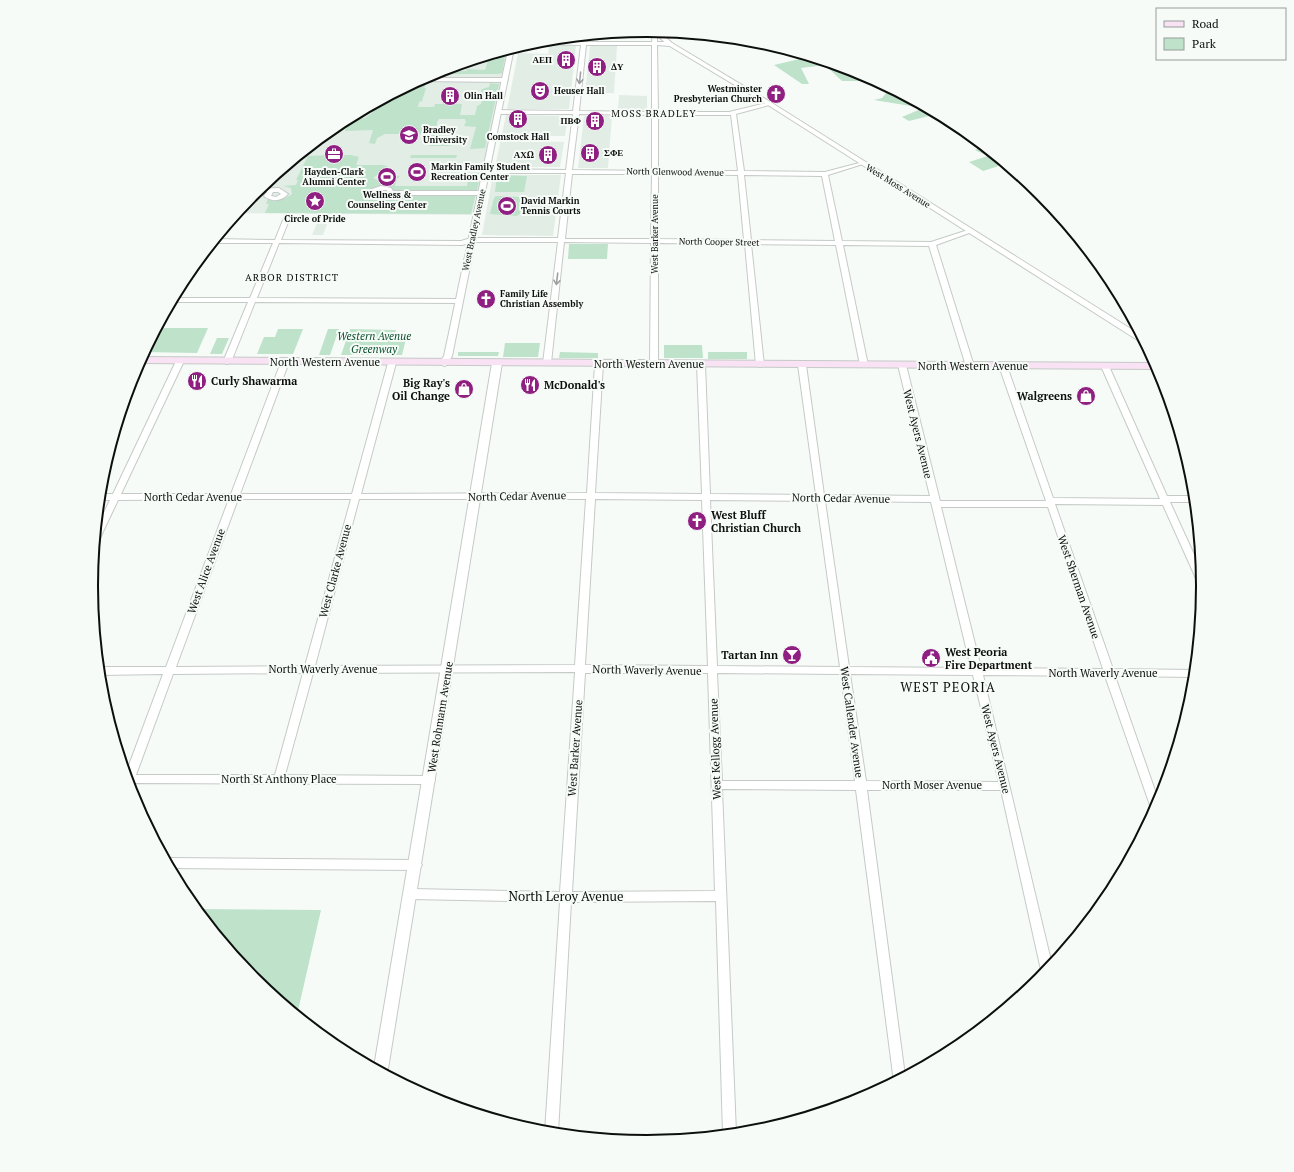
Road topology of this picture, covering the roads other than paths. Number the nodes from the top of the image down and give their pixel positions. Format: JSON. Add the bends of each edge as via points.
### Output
{"nodes":[{"id":1,"x":655,"y":37,"type":"edge"},
{"id":2,"x":662,"y":37,"type":"edge"},
{"id":3,"x":569,"y":43,"type":"edge"},
{"id":4,"x":584,"y":43,"type":"junction"},
{"id":5,"x":655,"y":44,"type":"junction"},
{"id":6,"x":670,"y":44,"type":"junction"},
{"id":7,"x":510,"y":55,"type":"edge"},
{"id":8,"x":446,"y":76,"type":"edge"},
{"id":9,"x":505,"y":78,"type":"junction"},
{"id":10,"x":436,"y":80,"type":"edge"},
{"id":11,"x":770,"y":104,"type":"junction"},
{"id":12,"x":498,"y":112,"type":"junction"},
{"id":13,"x":576,"y":113,"type":"junction"},
{"id":14,"x":655,"y":113,"type":"junction"},
{"id":15,"x":733,"y":113,"type":"junction"},
{"id":16,"x":861,"y":163,"type":"junction"},
{"id":17,"x":486,"y":171,"type":"junction"},
{"id":18,"x":570,"y":172,"type":"junction"},
{"id":19,"x":654,"y":172,"type":"junction"},
{"id":20,"x":741,"y":173,"type":"junction"},
{"id":21,"x":825,"y":174,"type":"junction"},
{"id":22,"x":266,"y":192,"type":"edge"},
{"id":23,"x":270,"y":192,"type":"dead end"},
{"id":24,"x":391,"y":193,"type":"dead end"},
{"id":25,"x":481,"y":193,"type":"junction"},
{"id":26,"x":288,"y":215,"type":"dead end"},
{"id":27,"x":970,"y":231,"type":"junction"},
{"id":28,"x":222,"y":238,"type":"edge"},
{"id":29,"x":277,"y":240,"type":"junction"},
{"id":30,"x":468,"y":240,"type":"junction"},
{"id":31,"x":220,"y":241,"type":"edge"},
{"id":32,"x":562,"y":241,"type":"junction"},
{"id":33,"x":655,"y":241,"type":"junction"},
{"id":34,"x":748,"y":242,"type":"junction"},
{"id":35,"x":839,"y":244,"type":"junction"},
{"id":36,"x":932,"y":244,"type":"junction"},
{"id":37,"x":181,"y":296,"type":"edge"},
{"id":38,"x":253,"y":298,"type":"junction"},
{"id":39,"x":460,"y":299,"type":"junction"},
{"id":40,"x":179,"y":300,"type":"edge"},
{"id":41,"x":1134,"y":334,"type":"edge"},
{"id":42,"x":147,"y":360,"type":"edge"},
{"id":43,"x":180,"y":361,"type":"junction"},
{"id":44,"x":227,"y":362,"type":"junction"},
{"id":45,"x":286,"y":362,"type":"junction"},
{"id":46,"x":392,"y":363,"type":"junction"},
{"id":47,"x":444,"y":363,"type":"junction"},
{"id":48,"x":497,"y":363,"type":"junction"},
{"id":49,"x":546,"y":363,"type":"junction"},
{"id":50,"x":599,"y":364,"type":"junction"},
{"id":51,"x":701,"y":364,"type":"junction"},
{"id":52,"x":654,"y":365,"type":"junction"},
{"id":53,"x":760,"y":365,"type":"junction"},
{"id":54,"x":802,"y":365,"type":"junction"},
{"id":55,"x":864,"y":365,"type":"junction"},
{"id":56,"x":902,"y":365,"type":"junction"},
{"id":57,"x":970,"y":366,"type":"junction"},
{"id":58,"x":1003,"y":366,"type":"junction"},
{"id":59,"x":1106,"y":366,"type":"junction"},
{"id":60,"x":1149,"y":366,"type":"edge"},
{"id":61,"x":591,"y":496,"type":"junction"},
{"id":62,"x":705,"y":496,"type":"junction"},
{"id":63,"x":106,"y":497,"type":"edge"},
{"id":64,"x":116,"y":497,"type":"junction"},
{"id":65,"x":234,"y":497,"type":"junction"},
{"id":66,"x":354,"y":497,"type":"junction"},
{"id":67,"x":476,"y":497,"type":"junction"},
{"id":68,"x":820,"y":498,"type":"junction"},
{"id":69,"x":1188,"y":499,"type":"edge"},
{"id":70,"x":1165,"y":500,"type":"junction"},
{"id":71,"x":935,"y":501,"type":"junction"},
{"id":72,"x":1050,"y":503,"type":"junction"},
{"id":73,"x":102,"y":526,"type":"edge"},
{"id":74,"x":1195,"y":567,"type":"edge"},
{"id":75,"x":448,"y":668,"type":"junction"},
{"id":76,"x":309,"y":669,"type":"junction"},
{"id":77,"x":170,"y":670,"type":"junction"},
{"id":78,"x":580,"y":670,"type":"junction"},
{"id":79,"x":105,"y":671,"type":"edge"},
{"id":80,"x":712,"y":671,"type":"junction"},
{"id":81,"x":845,"y":672,"type":"junction"},
{"id":82,"x":977,"y":672,"type":"junction"},
{"id":83,"x":1109,"y":673,"type":"junction"},
{"id":84,"x":1188,"y":673,"type":"edge"},
{"id":85,"x":131,"y":772,"type":"edge"},
{"id":86,"x":134,"y":780,"type":"edge"},
{"id":87,"x":279,"y":780,"type":"junction"},
{"id":88,"x":430,"y":780,"type":"junction"},
{"id":89,"x":716,"y":785,"type":"junction"},
{"id":90,"x":861,"y":785,"type":"junction"},
{"id":91,"x":1005,"y":786,"type":"junction"},
{"id":92,"x":1153,"y":799,"type":"edge"},
{"id":93,"x":174,"y":864,"type":"edge"},
{"id":94,"x":416,"y":865,"type":"junction"},
{"id":95,"x":411,"y":894,"type":"junction"},
{"id":96,"x":721,"y":896,"type":"junction"},
{"id":97,"x":566,"y":897,"type":"junction"},
{"id":98,"x":1045,"y":963,"type":"edge"},
{"id":99,"x":382,"y":1066,"type":"edge"},
{"id":100,"x":898,"y":1073,"type":"edge"},
{"id":101,"x":551,"y":1126,"type":"edge"},
{"id":102,"x":730,"y":1128,"type":"edge"}],
"edges":[{"from":1,"to":5,"type":"street","name":"West Barker Avenue"},
{"from":2,"to":6,"type":"street","name":"West Moss Avenue"},
{"from":3,"to":4,"type":"street"},
{"from":4,"to":5,"type":"street"},
{"from":4,"to":13,"type":"street","one_way":true},
{"from":5,"to":6,"type":"street"},
{"from":5,"to":14,"type":"street","name":"West Barker Avenue"},
{"from":6,"to":11,"type":"street","name":"West Moss Avenue"},
{"from":7,"to":9,"type":"street","name":"West Bradley Avenue"},
{"from":8,"to":9,"type":"street"},
{"from":9,"to":10,"type":"street"},
{"from":9,"to":12,"type":"street","name":"West Bradley Avenue"},
{"from":11,"to":15,"type":"street"},
{"from":11,"to":16,"type":"street","name":"West Moss Avenue"},
{"from":12,"to":13,"type":"street"},
{"from":12,"to":17,"type":"street","name":"West Bradley Avenue"},
{"from":13,"to":14,"type":"street"},
{"from":13,"to":18,"type":"street"},
{"from":14,"to":15,"type":"street"},
{"from":14,"to":19,"type":"street","name":"West Barker Avenue"},
{"from":15,"to":20,"type":"street"},
{"from":16,"to":21,"type":"street","name":"North Glenwood Avenue"},
{"from":16,"to":27,"type":"street","name":"West Moss Avenue"},
{"from":17,"to":18,"type":"street","name":"North Glenwood Avenue"},
{"from":17,"to":25,"type":"street","name":"West Bradley Avenue"},
{"from":18,"to":19,"type":"street","name":"North Glenwood Avenue"},
{"from":18,"to":32,"type":"street"},
{"from":19,"to":20,"type":"street","name":"North Glenwood Avenue"},
{"from":19,"to":33,"type":"street","name":"West Barker Avenue"},
{"from":20,"to":21,"type":"street","name":"North Glenwood Avenue"},
{"from":20,"to":34,"type":"street"},
{"from":21,"to":35,"type":"street"},
{"from":22,"to":23,"type":"street"},
{"from":24,"to":25,"type":"street"},
{"from":25,"to":30,"type":"street","name":"West Bradley Avenue"},
{"from":26,"to":29,"type":"street"},
{"from":27,"to":36,"type":"street","name":"North Cooper Street"},
{"from":27,"to":41,"type":"street","name":"West Moss Avenue"},
{"from":28,"to":29,"type":"street","name":"North Cooper Street"},
{"from":29,"to":30,"type":"street","name":"North Cooper Street","via":[[462,243]]},
{"from":29,"to":31,"type":"street","name":"North Cooper Street"},
{"from":29,"to":38,"type":"street"},
{"from":30,"to":32,"type":"street","name":"North Cooper Street"},
{"from":30,"to":39,"type":"street","name":"West Bradley Avenue"},
{"from":32,"to":33,"type":"street","name":"North Cooper Street"},
{"from":32,"to":49,"type":"street","one_way":true},
{"from":33,"to":34,"type":"street","name":"North Cooper Street"},
{"from":33,"to":52,"type":"street","name":"West Barker Avenue"},
{"from":34,"to":35,"type":"street","name":"North Cooper Street"},
{"from":34,"to":53,"type":"street"},
{"from":35,"to":36,"type":"street","name":"North Cooper Street"},
{"from":35,"to":55,"type":"street"},
{"from":36,"to":57,"type":"street"},
{"from":37,"to":38,"type":"street"},
{"from":38,"to":39,"type":"street"},
{"from":38,"to":40,"type":"street"},
{"from":38,"to":44,"type":"street"},
{"from":39,"to":47,"type":"street","name":"West Bradley Avenue","via":[[448,356]]},
{"from":42,"to":43,"type":"main road","name":"North Western Avenue"},
{"from":43,"to":44,"type":"main road","name":"North Western Avenue"},
{"from":43,"to":64,"type":"street"},
{"from":44,"to":45,"type":"main road","name":"North Western Avenue"},
{"from":45,"to":46,"type":"main road","name":"North Western Avenue"},
{"from":45,"to":65,"type":"street","name":"West Alice Avenue"},
{"from":46,"to":47,"type":"main road","name":"North Western Avenue"},
{"from":46,"to":66,"type":"street","name":"West Clarke Avenue"},
{"from":47,"to":48,"type":"main road","name":"North Western Avenue"},
{"from":48,"to":49,"type":"main road","name":"North Western Avenue"},
{"from":48,"to":67,"type":"street","name":"West Rohmann Avenue"},
{"from":49,"to":50,"type":"main road","name":"North Western Avenue"},
{"from":50,"to":52,"type":"main road","name":"North Western Avenue"},
{"from":50,"to":61,"type":"street","name":"West Barker Avenue","via":[[594,412]]},
{"from":51,"to":52,"type":"main road","name":"North Western Avenue"},
{"from":51,"to":53,"type":"main road","name":"North Western Avenue"},
{"from":51,"to":62,"type":"street","name":"West Kellogg Avenue"},
{"from":53,"to":54,"type":"main road","name":"North Western Avenue"},
{"from":54,"to":55,"type":"main road","name":"North Western Avenue"},
{"from":54,"to":68,"type":"street","name":"West Callender Avenue"},
{"from":55,"to":56,"type":"main road","name":"North Western Avenue"},
{"from":56,"to":57,"type":"main road","name":"North Western Avenue"},
{"from":56,"to":71,"type":"street","name":"West Ayers Avenue"},
{"from":57,"to":58,"type":"main road","name":"North Western Avenue"},
{"from":58,"to":59,"type":"main road","name":"North Western Avenue"},
{"from":58,"to":72,"type":"street","name":"West Sherman Avenue"},
{"from":59,"to":60,"type":"main road","name":"North Western Avenue"},
{"from":59,"to":70,"type":"street"},
{"from":61,"to":62,"type":"street","name":"North Cedar Avenue"},
{"from":61,"to":67,"type":"street","name":"North Cedar Avenue"},
{"from":61,"to":78,"type":"street","name":"West Barker Avenue"},
{"from":62,"to":68,"type":"street","name":"North Cedar Avenue"},
{"from":62,"to":80,"type":"street","name":"West Kellogg Avenue"},
{"from":63,"to":64,"type":"street","name":"North Cedar Avenue"},
{"from":64,"to":65,"type":"street","name":"North Cedar Avenue"},
{"from":64,"to":73,"type":"street"},
{"from":65,"to":66,"type":"street","name":"North Cedar Avenue"},
{"from":65,"to":77,"type":"street","name":"West Alice Avenue"},
{"from":66,"to":67,"type":"street","name":"North Cedar Avenue"},
{"from":66,"to":76,"type":"street","name":"West Clarke Avenue"},
{"from":67,"to":75,"type":"street","name":"West Rohmann Avenue"},
{"from":68,"to":71,"type":"street","name":"North Cedar Avenue"},
{"from":68,"to":81,"type":"street","name":"West Callender Avenue"},
{"from":69,"to":70,"type":"street","name":"North Cedar Avenue"},
{"from":70,"to":72,"type":"street","name":"North Cedar Avenue"},
{"from":70,"to":74,"type":"street"},
{"from":71,"to":72,"type":"street","name":"North Cedar Avenue"},
{"from":71,"to":82,"type":"street","name":"West Ayers Avenue"},
{"from":72,"to":83,"type":"street","name":"West Sherman Avenue"},
{"from":75,"to":76,"type":"street","name":"North Waverly Avenue"},
{"from":75,"to":78,"type":"street","name":"North Waverly Avenue"},
{"from":75,"to":88,"type":"street","name":"West Rohmann Avenue"},
{"from":76,"to":77,"type":"street","name":"North Waverly Avenue"},
{"from":76,"to":87,"type":"street","name":"West Clarke Avenue"},
{"from":77,"to":79,"type":"street","name":"North Waverly Avenue"},
{"from":77,"to":85,"type":"street","name":"West Alice Avenue"},
{"from":78,"to":80,"type":"street","name":"North Waverly Avenue"},
{"from":78,"to":97,"type":"street","name":"West Barker Avenue"},
{"from":80,"to":81,"type":"street","name":"North Waverly Avenue"},
{"from":80,"to":89,"type":"street","name":"West Kellogg Avenue"},
{"from":81,"to":82,"type":"street","name":"North Waverly Avenue"},
{"from":81,"to":90,"type":"street","name":"West Callender Avenue"},
{"from":82,"to":83,"type":"street","name":"North Waverly Avenue"},
{"from":82,"to":91,"type":"street","name":"West Ayers Avenue"},
{"from":83,"to":84,"type":"street","name":"North Waverly Avenue"},
{"from":83,"to":92,"type":"street","name":"West Sherman Avenue"},
{"from":86,"to":87,"type":"street","name":"North St Anthony Place"},
{"from":87,"to":88,"type":"street","name":"North St Anthony Place"},
{"from":88,"to":94,"type":"street","name":"West Rohmann Avenue"},
{"from":89,"to":90,"type":"street","name":"North Moser Avenue"},
{"from":89,"to":96,"type":"street","name":"West Kellogg Avenue"},
{"from":90,"to":91,"type":"street","name":"North Moser Avenue"},
{"from":90,"to":100,"type":"street","name":"West Callender Avenue"},
{"from":91,"to":98,"type":"street","name":"West Ayers Avenue"},
{"from":93,"to":94,"type":"street"},
{"from":94,"to":95,"type":"street","name":"West Rohmann Avenue"},
{"from":95,"to":97,"type":"street","name":"North Leroy Avenue"},
{"from":95,"to":99,"type":"street","name":"West Rohmann Avenue"},
{"from":96,"to":97,"type":"street","name":"North Leroy Avenue"},
{"from":96,"to":102,"type":"street","name":"West Kellogg Avenue"},
{"from":97,"to":101,"type":"street","name":"West Barker Avenue"}]}
